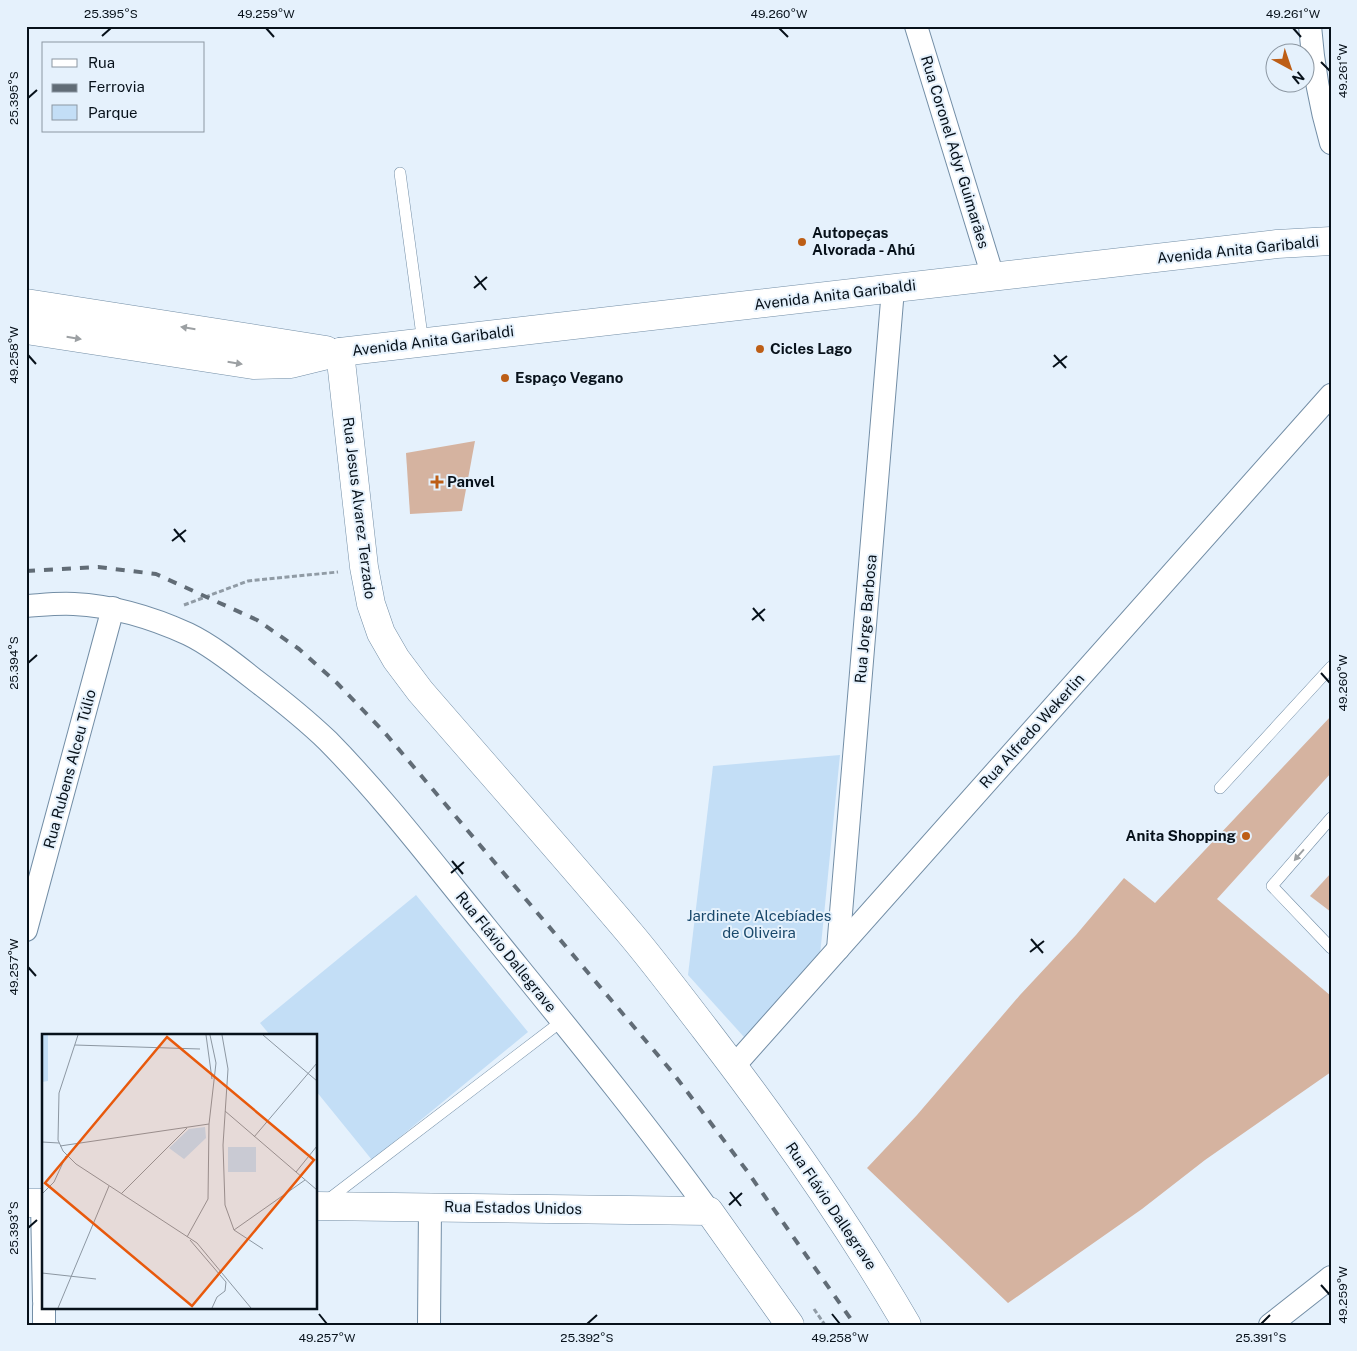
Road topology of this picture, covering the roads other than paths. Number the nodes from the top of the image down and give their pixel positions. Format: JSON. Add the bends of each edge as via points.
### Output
{"nodes":[{"id":1,"x":916,"y":26,"type":"edge"},
{"id":2,"x":1310,"y":26,"type":"edge"},
{"id":3,"x":1331,"y":143,"type":"edge"},
{"id":4,"x":400,"y":173,"type":"dead end"},
{"id":5,"x":1331,"y":241,"type":"edge"},
{"id":6,"x":993,"y":277,"type":"junction"},
{"id":7,"x":893,"y":289,"type":"junction"},
{"id":8,"x":26,"y":303,"type":"edge"},
{"id":9,"x":26,"y":330,"type":"edge"},
{"id":10,"x":423,"y":343,"type":"junction"},
{"id":11,"x":340,"y":352,"type":"junction"},
{"id":12,"x":1331,"y":395,"type":"edge"},
{"id":13,"x":26,"y":606,"type":"edge"},
{"id":14,"x":113,"y":608,"type":"junction"},
{"id":15,"x":396,"y":658,"type":"joint"},
{"id":16,"x":1331,"y":667,"type":"edge"},
{"id":17,"x":1220,"y":788,"type":"dead end"},
{"id":18,"x":1331,"y":818,"type":"edge"},
{"id":19,"x":26,"y":930,"type":"edge"},
{"id":20,"x":1331,"y":948,"type":"edge"},
{"id":21,"x":838,"y":949,"type":"junction"},
{"id":22,"x":562,"y":1021,"type":"junction"},
{"id":23,"x":734,"y":1066,"type":"junction"},
{"id":24,"x":37,"y":1203,"type":"edge"},
{"id":25,"x":318,"y":1206,"type":"edge"},
{"id":26,"x":430,"y":1208,"type":"junction"},
{"id":27,"x":709,"y":1210,"type":"junction"},
{"id":28,"x":42,"y":1273,"type":"edge"},
{"id":29,"x":1331,"y":1277,"type":"edge"},
{"id":30,"x":886,"y":1289,"type":"junction"},
{"id":31,"x":44,"y":1308,"type":"edge"},
{"id":32,"x":44,"y":1325,"type":"edge"},
{"id":33,"x":429,"y":1325,"type":"edge"},
{"id":34,"x":790,"y":1325,"type":"edge"},
{"id":35,"x":907,"y":1325,"type":"edge"},
{"id":36,"x":924,"y":1325,"type":"edge"},
{"id":37,"x":1270,"y":1325,"type":"edge"}],
"edges":[{"from":1,"to":6,"type":"street","name":"Rua Coronel Adyr Guimarães"},
{"from":2,"to":3,"type":"street","via":[[1316,79]]},
{"from":4,"to":10,"type":"lane"},
{"from":5,"to":6,"type":"main road","name":"Avenida Anita Garibaldi","via":[[1277,244]]},
{"from":6,"to":7,"type":"main road","name":"Avenida Anita Garibaldi"},
{"from":7,"to":10,"type":"main road","name":"Avenida Anita Garibaldi"},
{"from":7,"to":21,"type":"street","name":"Rua Jorge Barbosa"},
{"from":11,"to":8,"type":"main road","name":"Avenida Anita Garibaldi","one_way":true},
{"from":9,"to":11,"type":"main road","name":"Avenida Anita Garibaldi","one_way":true,"via":[[254,365],[291,364]]},
{"from":10,"to":11,"type":"main road","name":"Avenida Anita Garibaldi"},
{"from":11,"to":15,"type":"main road","name":"Rua Jesus Alvarez Terzado","via":[[364,567],[378,626]]},
{"from":12,"to":21,"type":"street","name":"Rua Alfredo Wekerlin"},
{"from":13,"to":14,"type":"street","name":"Rua Flávio Dallegrave","via":[[72,604]]},
{"from":14,"to":19,"type":"street","name":"Rua Rubens Alceu Túlio"},
{"from":14,"to":22,"type":"street","name":"Rua Flávio Dallegrave","via":[[190,635],[231,661],[327,740],[424,851]]},
{"from":15,"to":23,"type":"main road","name":"Rua Flávio Dallegrave","via":[[420,691],[634,939]]},
{"from":16,"to":17,"type":"lane"},
{"from":18,"to":20,"type":"lane","one_way":true,"via":[[1272,886]]},
{"from":21,"to":23,"type":"street","name":"Rua Alfredo Wekerlin"},
{"from":22,"to":25,"type":"lane"},
{"from":22,"to":27,"type":"street","name":"Rua Flávio Dallegrave"},
{"from":23,"to":30,"type":"main road","name":"Rua Flávio Dallegrave","via":[[818,1184]]},
{"from":24,"to":28,"type":"street"},
{"from":25,"to":26,"type":"main road","name":"Rua Estados Unidos"},
{"from":26,"to":27,"type":"main road","name":"Rua Estados Unidos"},
{"from":26,"to":33,"type":"street"},
{"from":27,"to":34,"type":"main road","name":"Rua Flávio Dallegrave"},
{"from":29,"to":37,"type":"street"},
{"from":30,"to":35,"type":"main road","name":"Rua Flávio Dallegrave"},
{"from":30,"to":36,"type":"main road","name":"Rua Flávio Dallegrave"},
{"from":31,"to":32,"type":"street"}]}
